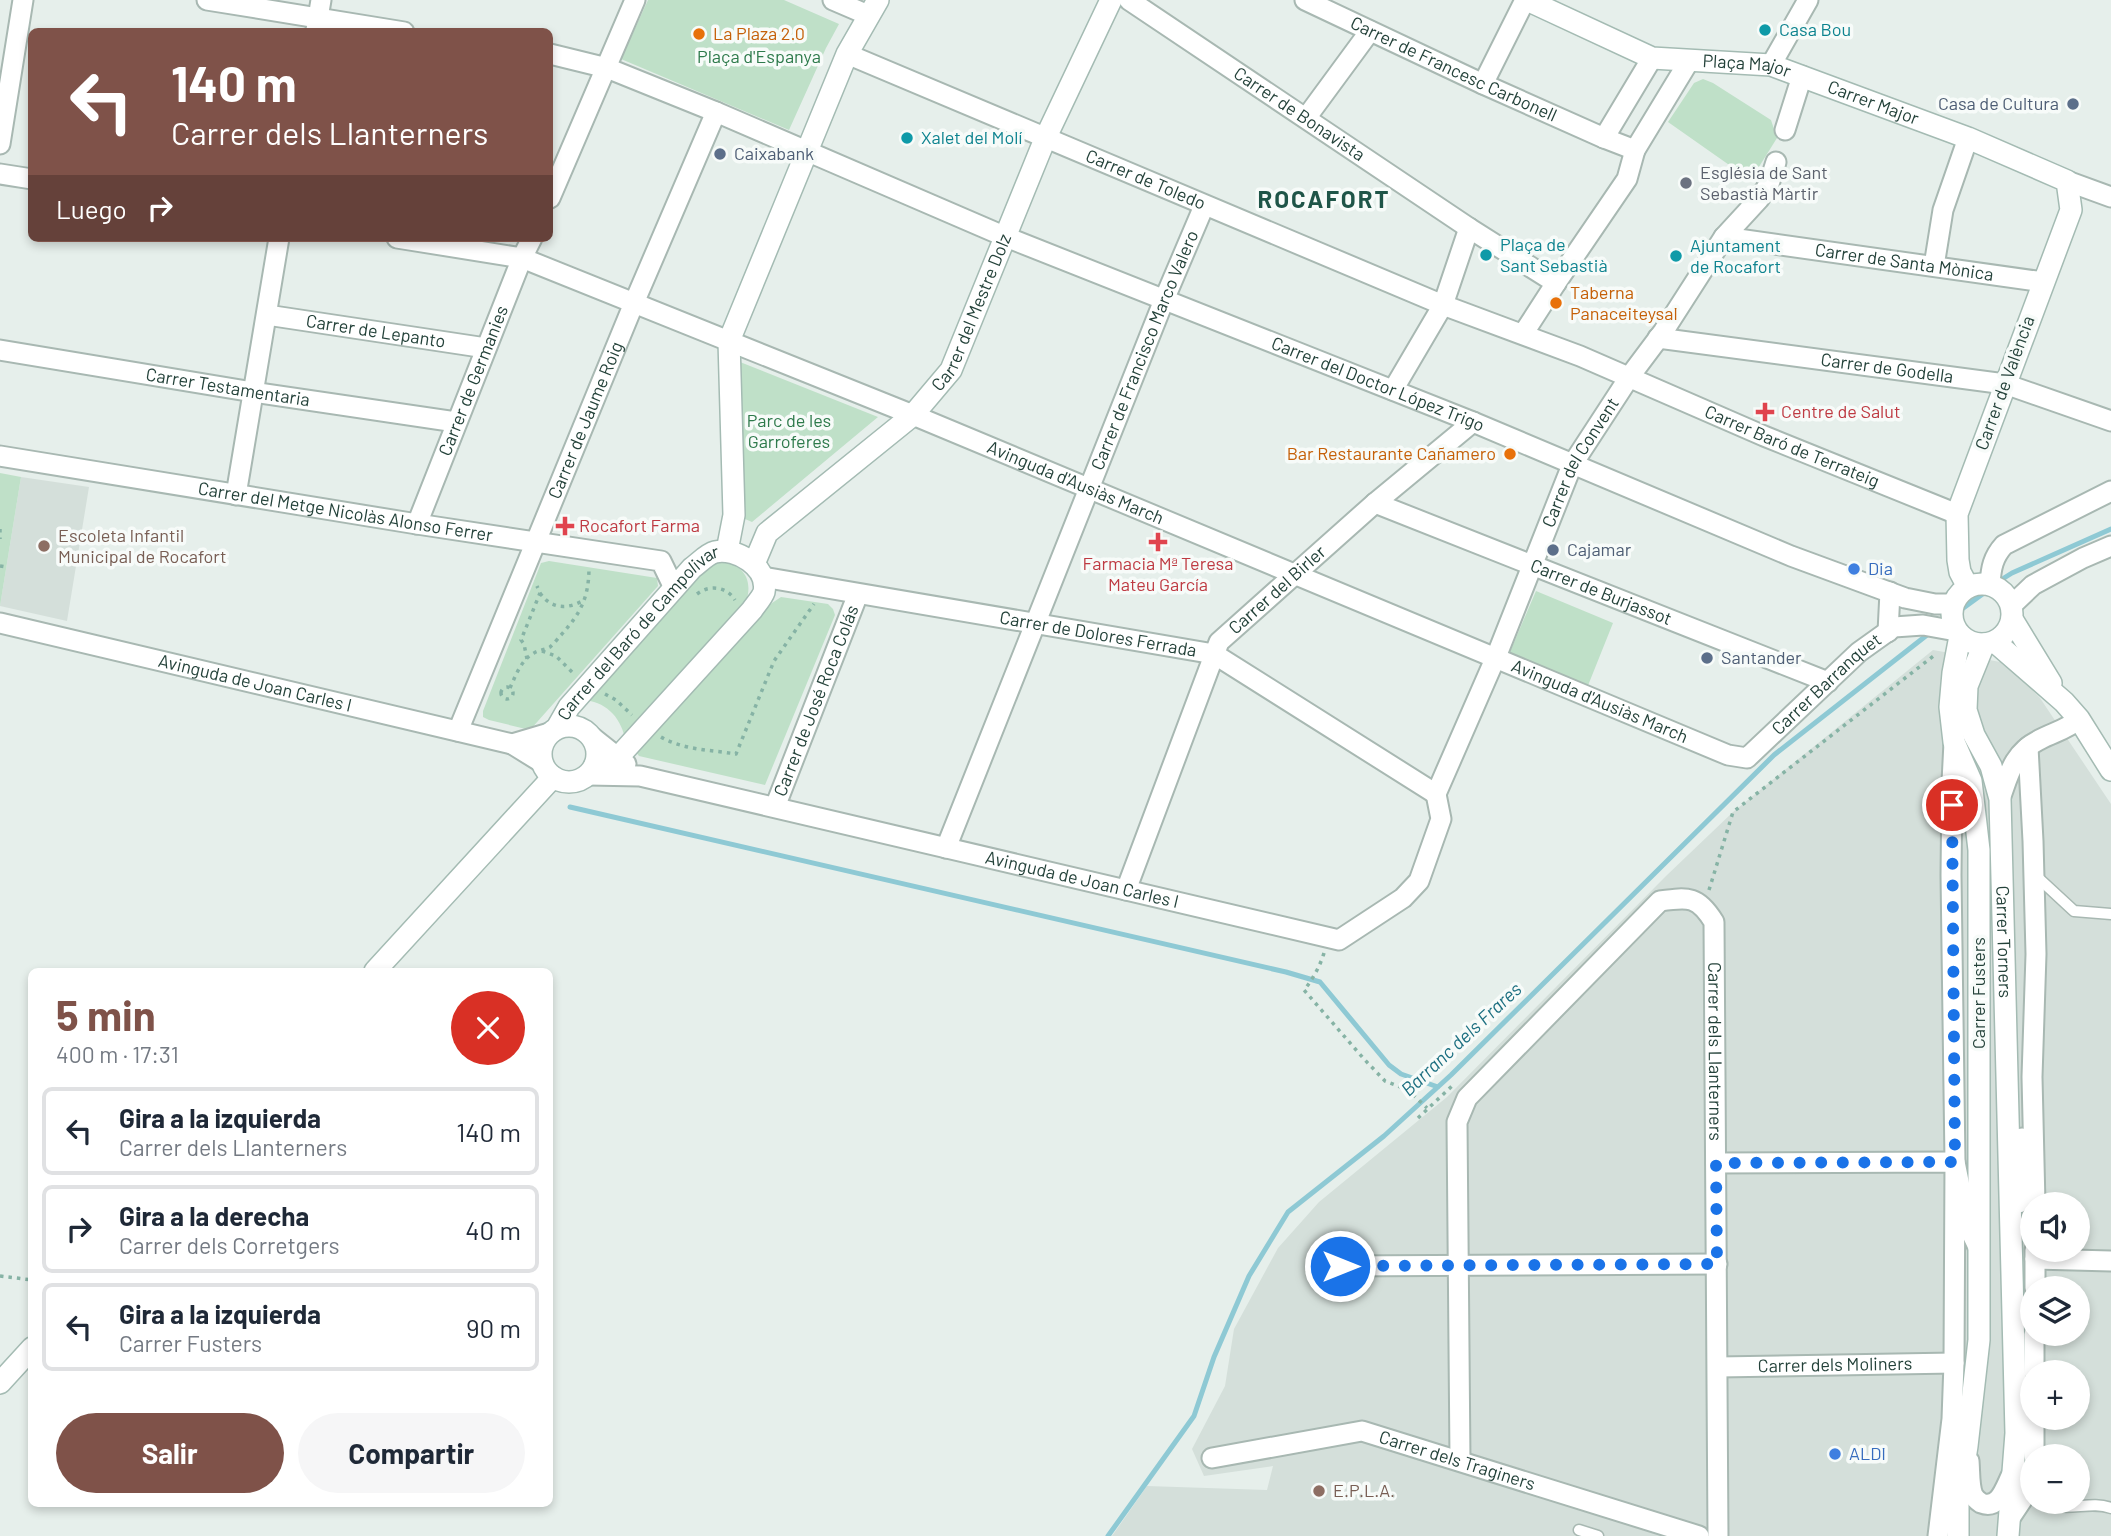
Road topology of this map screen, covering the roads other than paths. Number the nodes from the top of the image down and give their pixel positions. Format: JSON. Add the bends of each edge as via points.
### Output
{"nodes":[{"id":1,"x":23,"y":0,"type":"edge"},
{"id":2,"x":207,"y":0,"type":"edge"},
{"id":3,"x":635,"y":0,"type":"edge"},
{"id":4,"x":833,"y":0,"type":"edge"},
{"id":5,"x":1111,"y":0,"type":"edge"},
{"id":6,"x":1129,"y":0,"type":"edge"},
{"id":7,"x":1305,"y":0,"type":"edge"},
{"id":8,"x":1526,"y":0,"type":"edge"},
{"id":9,"x":1808,"y":0,"type":"edge"},
{"id":10,"x":873,"y":8,"type":"edge"},
{"id":11,"x":318,"y":17,"type":"edge"},
{"id":12,"x":381,"y":28,"type":"edge"},
{"id":13,"x":1370,"y":31,"type":"junction"},
{"id":14,"x":847,"y":54,"type":"junction"},
{"id":15,"x":553,"y":55,"type":"edge"},
{"id":16,"x":1653,"y":58,"type":"junction"},
{"id":17,"x":1689,"y":61,"type":"junction"},
{"id":18,"x":1771,"y":65,"type":"junction"},
{"id":19,"x":607,"y":68,"type":"junction"},
{"id":20,"x":1802,"y":76,"type":"junction"},
{"id":21,"x":1483,"y":84,"type":"junction"},
{"id":22,"x":716,"y":112,"type":"junction"},
{"id":23,"x":1306,"y":118,"type":"junction"},
{"id":24,"x":1785,"y":130,"type":"dead end"},
{"id":25,"x":1604,"y":138,"type":"junction"},
{"id":26,"x":1968,"y":138,"type":"junction"},
{"id":27,"x":1045,"y":139,"type":"junction"},
{"id":28,"x":0,"y":144,"type":"edge"},
{"id":29,"x":1635,"y":150,"type":"junction"},
{"id":30,"x":806,"y":151,"type":"junction"},
{"id":31,"x":1776,"y":162,"type":"dead end"},
{"id":32,"x":0,"y":174,"type":"edge"},
{"id":33,"x":28,"y":178,"type":"edge"},
{"id":34,"x":2067,"y":181,"type":"junction"},
{"id":35,"x":553,"y":191,"type":"edge"},
{"id":36,"x":2111,"y":197,"type":"edge"},
{"id":37,"x":1204,"y":206,"type":"junction"},
{"id":38,"x":1469,"y":228,"type":"junction"},
{"id":39,"x":1006,"y":237,"type":"junction"},
{"id":40,"x":1724,"y":237,"type":"junction"},
{"id":41,"x":278,"y":242,"type":"edge"},
{"id":42,"x":422,"y":242,"type":"edge"},
{"id":43,"x":530,"y":242,"type":"edge"},
{"id":44,"x":522,"y":258,"type":"junction"},
{"id":45,"x":1934,"y":266,"type":"junction"},
{"id":46,"x":2043,"y":282,"type":"junction"},
{"id":47,"x":1556,"y":283,"type":"junction"},
{"id":48,"x":1164,"y":300,"type":"junction"},
{"id":49,"x":634,"y":303,"type":"junction"},
{"id":50,"x":1443,"y":305,"type":"junction"},
{"id":51,"x":267,"y":315,"type":"junction"},
{"id":52,"x":1523,"y":334,"type":"junction"},
{"id":53,"x":1658,"y":338,"type":"junction"},
{"id":54,"x":729,"y":341,"type":"junction"},
{"id":55,"x":486,"y":348,"type":"junction"},
{"id":56,"x":0,"y":350,"type":"edge"},
{"id":57,"x":1630,"y":376,"type":"junction"},
{"id":58,"x":2005,"y":384,"type":"junction"},
{"id":59,"x":1393,"y":390,"type":"junction"},
{"id":60,"x":253,"y":393,"type":"junction"},
{"id":61,"x":913,"y":415,"type":"junction"},
{"id":62,"x":2111,"y":421,"type":"edge"},
{"id":63,"x":456,"y":422,"type":"junction"},
{"id":64,"x":1473,"y":422,"type":"junction"},
{"id":65,"x":0,"y":457,"type":"edge"},
{"id":66,"x":1572,"y":465,"type":"junction"},
{"id":67,"x":1089,"y":489,"type":"junction"},
{"id":68,"x":2111,"y":491,"type":"edge"},
{"id":69,"x":236,"y":495,"type":"junction"},
{"id":70,"x":1375,"y":503,"type":"junction"},
{"id":71,"x":1957,"y":514,"type":"junction"},
{"id":72,"x":416,"y":524,"type":"junction"},
{"id":73,"x":537,"y":542,"type":"junction"},
{"id":74,"x":2111,"y":546,"type":"edge"},
{"id":75,"x":727,"y":551,"type":"junction"},
{"id":76,"x":1531,"y":565,"type":"junction"},
{"id":77,"x":759,"y":571,"type":"junction"},
{"id":78,"x":1294,"y":575,"type":"junction"},
{"id":79,"x":1990,"y":584,"type":"junction"},
{"id":80,"x":1968,"y":587,"type":"junction"},
{"id":81,"x":674,"y":588,"type":"junction"},
{"id":82,"x":1890,"y":592,"type":"junction"},
{"id":83,"x":858,"y":593,"type":"junction"},
{"id":84,"x":1953,"y":604,"type":"junction"},
{"id":85,"x":2012,"y":612,"type":"junction"},
{"id":86,"x":0,"y":623,"type":"edge"},
{"id":87,"x":1036,"y":624,"type":"junction"},
{"id":88,"x":1888,"y":632,"type":"junction"},
{"id":89,"x":1958,"y":633,"type":"junction"},
{"id":90,"x":1989,"y":643,"type":"junction"},
{"id":91,"x":1214,"y":654,"type":"junction"},
{"id":92,"x":1495,"y":659,"type":"junction"},
{"id":93,"x":1828,"y":682,"type":"junction"},
{"id":94,"x":2064,"y":702,"type":"junction"},
{"id":95,"x":2079,"y":719,"type":"junction"},
{"id":96,"x":553,"y":730,"type":"junction"},
{"id":97,"x":458,"y":731,"type":"junction"},
{"id":98,"x":592,"y":737,"type":"junction"},
{"id":99,"x":1954,"y":742,"type":"junction"},
{"id":100,"x":512,"y":744,"type":"junction"},
{"id":101,"x":2028,"y":747,"type":"junction"},
{"id":102,"x":617,"y":757,"type":"junction"},
{"id":103,"x":1746,"y":758,"type":"joint"},
{"id":104,"x":547,"y":769,"type":"junction"},
{"id":105,"x":2111,"y":770,"type":"edge"},
{"id":106,"x":591,"y":771,"type":"junction"},
{"id":107,"x":640,"y":776,"type":"junction"},
{"id":108,"x":1436,"y":794,"type":"junction"},
{"id":109,"x":2000,"y":799,"type":"junction"},
{"id":110,"x":775,"y":807,"type":"junction"},
{"id":111,"x":946,"y":848,"type":"junction"},
{"id":112,"x":2034,"y":875,"type":"junction"},
{"id":113,"x":1126,"y":890,"type":"junction"},
{"id":114,"x":2111,"y":914,"type":"edge"},
{"id":115,"x":379,"y":968,"type":"edge"},
{"id":116,"x":2032,"y":1077,"type":"junction"},
{"id":117,"x":1955,"y":1162,"type":"junction"},
{"id":118,"x":1716,"y":1163,"type":"junction"},
{"id":119,"x":2035,"y":1192,"type":"edge"},
{"id":120,"x":1978,"y":1247,"type":"junction"},
{"id":121,"x":2011,"y":1248,"type":"junction"},
{"id":122,"x":2090,"y":1259,"type":"edge"},
{"id":123,"x":2111,"y":1261,"type":"edge"},
{"id":124,"x":1717,"y":1264,"type":"junction"},
{"id":125,"x":1458,"y":1265,"type":"junction"},
{"id":126,"x":1340,"y":1266,"type":"dead end"},
{"id":127,"x":28,"y":1352,"type":"edge"},
{"id":128,"x":1954,"y":1363,"type":"junction"},
{"id":129,"x":1718,"y":1367,"type":"junction"},
{"id":130,"x":0,"y":1383,"type":"edge"},
{"id":131,"x":1952,"y":1419,"type":"junction"},
{"id":132,"x":1967,"y":1446,"type":"junction"},
{"id":133,"x":2020,"y":1453,"type":"edge"},
{"id":134,"x":1212,"y":1458,"type":"dead end"},
{"id":135,"x":1460,"y":1461,"type":"junction"},
{"id":136,"x":2020,"y":1487,"type":"edge"},
{"id":137,"x":2020,"y":1499,"type":"edge"},
{"id":138,"x":1958,"y":1503,"type":"junction"},
{"id":139,"x":2090,"y":1506,"type":"edge"},
{"id":140,"x":2111,"y":1508,"type":"edge"},
{"id":141,"x":2009,"y":1527,"type":"edge"},
{"id":142,"x":1579,"y":1530,"type":"dead end"},
{"id":143,"x":1598,"y":1536,"type":"edge"},
{"id":144,"x":1699,"y":1536,"type":"edge"},
{"id":145,"x":1718,"y":1536,"type":"edge"},
{"id":146,"x":1938,"y":1536,"type":"edge"},
{"id":147,"x":1958,"y":1536,"type":"edge"}],
"edges":[{"from":1,"to":28,"type":"street"},
{"from":2,"to":11,"type":"street"},
{"from":3,"to":19,"type":"street"},
{"from":4,"to":10,"type":"street"},
{"from":5,"to":27,"type":"street","name":"Carrer del Mestre Dolz"},
{"from":6,"to":23,"type":"street","name":"Carrer de Bonavista"},
{"from":7,"to":13,"type":"street","name":"Carrer de Francesc Carbonell"},
{"from":8,"to":16,"type":"street","name":"Plaça Major"},
{"from":8,"to":21,"type":"street"},
{"from":9,"to":18,"type":"street"},
{"from":10,"to":14,"type":"street"},
{"from":11,"to":12,"type":"street"},
{"from":13,"to":21,"type":"street","name":"Carrer de Francesc Carbonell"},
{"from":13,"to":23,"type":"street"},
{"from":14,"to":27,"type":"street","name":"Carrer de Toledo"},
{"from":14,"to":30,"type":"street"},
{"from":15,"to":19,"type":"street"},
{"from":16,"to":17,"type":"street","name":"Plaça Major"},
{"from":16,"to":25,"type":"street"},
{"from":17,"to":18,"type":"street","name":"Plaça Major"},
{"from":17,"to":29,"type":"street","name":"Plaça Major"},
{"from":18,"to":20,"type":"street","name":"Plaça Major"},
{"from":19,"to":22,"type":"street"},
{"from":19,"to":35,"type":"street"},
{"from":20,"to":24,"type":"street"},
{"from":20,"to":26,"type":"street","name":"Carrer Major"},
{"from":21,"to":25,"type":"street","name":"Carrer de Francesc Carbonell"},
{"from":22,"to":30,"type":"street"},
{"from":22,"to":49,"type":"street","name":"Carrer de Jaume Roig"},
{"from":23,"to":38,"type":"street","name":"Carrer de Bonavista"},
{"from":25,"to":29,"type":"street"},
{"from":26,"to":34,"type":"street","name":"Carrer Major"},
{"from":26,"to":45,"type":"street","via":[[1943,210]]},
{"from":27,"to":37,"type":"street","name":"Carrer de Toledo"},
{"from":27,"to":39,"type":"street","name":"Carrer del Mestre Dolz"},
{"from":29,"to":47,"type":"street","name":"Plaça Major","via":[[1627,179]]},
{"from":30,"to":39,"type":"street","name":"Carrer del Doctor López Trigo"},
{"from":30,"to":54,"type":"street","name":"Carrer del Baró de Campolivar"},
{"from":31,"to":40,"type":"street","name":"Carrer del Convent","via":[[1769,184]]},
{"from":32,"to":33,"type":"street"},
{"from":34,"to":36,"type":"street","name":"Carrer Major"},
{"from":34,"to":46,"type":"street","name":"Carrer de València","via":[[2071,210]]},
{"from":37,"to":48,"type":"street","name":"Carrer de Francisco Marco Valero"},
{"from":37,"to":50,"type":"street","name":"Carrer de Toledo"},
{"from":38,"to":47,"type":"street"},
{"from":38,"to":50,"type":"street"},
{"from":39,"to":48,"type":"street","name":"Carrer del Doctor López Trigo"},
{"from":39,"to":61,"type":"street","name":"Carrer del Mestre Dolz","via":[[951,370]]},
{"from":40,"to":45,"type":"street","name":"Carrer de Santa Mònica"},
{"from":40,"to":53,"type":"street","name":"Carrer del Convent"},
{"from":41,"to":51,"type":"street"},
{"from":42,"to":44,"type":"street","name":"Avinguda d'Ausiàs March"},
{"from":43,"to":44,"type":"street","name":"Carrer de Germanies"},
{"from":44,"to":49,"type":"street","name":"Avinguda d'Ausiàs March"},
{"from":44,"to":55,"type":"street","name":"Carrer de Germanies"},
{"from":45,"to":46,"type":"street","name":"Carrer de Santa Mònica"},
{"from":46,"to":58,"type":"street","name":"Carrer de València"},
{"from":47,"to":52,"type":"street"},
{"from":48,"to":59,"type":"street","name":"Carrer del Doctor López Trigo"},
{"from":48,"to":67,"type":"street","name":"Carrer de Francisco Marco Valero"},
{"from":49,"to":54,"type":"street","name":"Avinguda d'Ausiàs March"},
{"from":49,"to":73,"type":"street","name":"Carrer de Jaume Roig"},
{"from":50,"to":52,"type":"street"},
{"from":50,"to":59,"type":"street"},
{"from":51,"to":55,"type":"street","name":"Carrer de Lepanto"},
{"from":51,"to":60,"type":"street"},
{"from":52,"to":57,"type":"street","name":"Carrer Baró de Terrateig"},
{"from":53,"to":57,"type":"street","name":"Carrer del Convent"},
{"from":53,"to":58,"type":"street","name":"Carrer de Godella"},
{"from":54,"to":61,"type":"street","name":"Avinguda d'Ausiàs March"},
{"from":54,"to":75,"type":"street","name":"Carrer del Baró de Campolivar","via":[[734,515]]},
{"from":55,"to":63,"type":"street","name":"Carrer de Germanies"},
{"from":56,"to":60,"type":"street","name":"Carrer Testamentaria"},
{"from":57,"to":66,"type":"street","name":"Carrer del Convent"},
{"from":57,"to":71,"type":"street","name":"Carrer Baró de Terrateig"},
{"from":58,"to":62,"type":"street","name":"Carrer de Godella"},
{"from":58,"to":71,"type":"street","name":"Carrer de València"},
{"from":59,"to":64,"type":"street","name":"Carrer del Doctor López Trigo"},
{"from":60,"to":63,"type":"street","name":"Carrer Testamentaria"},
{"from":60,"to":69,"type":"street"},
{"from":61,"to":67,"type":"street","name":"Avinguda d'Ausiàs March"},
{"from":61,"to":77,"type":"street","name":"Carrer del Mestre Dolz","via":[[767,533]]},
{"from":63,"to":72,"type":"street","name":"Carrer de Germanies"},
{"from":64,"to":66,"type":"street","name":"Carrer del Doctor López Trigo"},
{"from":64,"to":70,"type":"street","name":"Carrer del Birler"},
{"from":65,"to":69,"type":"street","name":"Carrer del Metge Nicolàs Alonso Ferrer"},
{"from":66,"to":76,"type":"street","name":"Carrer del Convent"},
{"from":66,"to":82,"type":"street","name":"Carrer del Doctor López Trigo"},
{"from":67,"to":78,"type":"street","name":"Avinguda d'Ausiàs March"},
{"from":67,"to":87,"type":"street","name":"Carrer de Francisco Marco Valero"},
{"from":68,"to":79,"type":"street","via":[[2004,545],[1995,555]]},
{"from":69,"to":72,"type":"street","name":"Carrer del Metge Nicolàs Alonso Ferrer"},
{"from":70,"to":76,"type":"street","name":"Carrer de Burjassot"},
{"from":70,"to":78,"type":"street","name":"Carrer del Birler"},
{"from":71,"to":80,"type":"street","name":"Carrer de València","via":[[1957,554]]},
{"from":72,"to":73,"type":"street","name":"Carrer del Metge Nicolàs Alonso Ferrer"},
{"from":73,"to":81,"type":"street","name":"Carrer del Metge Nicolàs Alonso Ferrer","via":[[662,561]]},
{"from":73,"to":97,"type":"street","name":"Carrer de Jaume Roig"},
{"from":74,"to":85,"type":"street","via":[[2033,585]]},
{"from":75,"to":77,"type":"street","name":"Carrer del Baró de Campolivar","via":[[742,556]]},
{"from":75,"to":81,"type":"street","name":"Carrer del Baró de Campolivar","via":[[713,552]]},
{"from":76,"to":92,"type":"street","name":"Carrer del Convent"},
{"from":76,"to":93,"type":"street","name":"Carrer de Burjassot"},
{"from":77,"to":83,"type":"street","name":"Carrer de Dolores Ferrada"},
{"from":77,"to":102,"type":"street","via":[[764,593],[752,610]]},
{"from":78,"to":91,"type":"street","name":"Carrer del Birler","via":[[1219,642]]},
{"from":78,"to":92,"type":"street","name":"Avinguda d'Ausiàs March"},
{"from":79,"to":80,"type":"street"},
{"from":79,"to":85,"type":"street","via":[[2008,597]]},
{"from":80,"to":84,"type":"street"},
{"from":81,"to":96,"type":"street","name":"Carrer del Baró de Campolivar"},
{"from":82,"to":84,"type":"street","name":"Carrer del Doctor López Trigo"},
{"from":82,"to":88,"type":"street"},
{"from":83,"to":87,"type":"street","name":"Carrer de Dolores Ferrada"},
{"from":83,"to":110,"type":"street","name":"Carrer de José Roca Colás"},
{"from":84,"to":89,"type":"street","via":[[1952,621]]},
{"from":85,"to":90,"type":"street","via":[[2003,636]]},
{"from":85,"to":94,"type":"street"},
{"from":86,"to":97,"type":"street","name":"Avinguda de Joan Carles I"},
{"from":87,"to":91,"type":"street","name":"Carrer de Dolores Ferrada"},
{"from":87,"to":111,"type":"street","name":"Carrer de Francisco Marco Valero"},
{"from":88,"to":89,"type":"street","name":"Carrer Barranquet","via":[[1923,625]]},
{"from":88,"to":93,"type":"street","name":"Carrer Barranquet"},
{"from":89,"to":90,"type":"street","via":[[1973,643]]},
{"from":89,"to":99,"type":"street","name":"Carrer Fusters","via":[[1950,707]]},
{"from":90,"to":94,"type":"street"},
{"from":90,"to":109,"type":"street","name":"Carrer Torners","via":[[1967,686],[1966,710]]},
{"from":91,"to":108,"type":"street","name":"Carrer de Dolores Ferrada"},
{"from":91,"to":113,"type":"street","name":"Carrer del Birler"},
{"from":92,"to":103,"type":"street","name":"Avinguda d'Ausiàs March","via":[[1728,755]]},
{"from":92,"to":108,"type":"street","name":"Carrer del Convent"},
{"from":93,"to":103,"type":"street","name":"Carrer Barranquet"},
{"from":94,"to":95,"type":"street"},
{"from":95,"to":101,"type":"street"},
{"from":95,"to":105,"type":"street"},
{"from":96,"to":98,"type":"street","via":[[570,725]]},
{"from":96,"to":100,"type":"street"},
{"from":96,"to":104,"type":"street","via":[[540,750]]},
{"from":97,"to":100,"type":"street","name":"Avinguda de Joan Carles I"},
{"from":98,"to":102,"type":"street","name":"Avinguda de Joan Carles I"},
{"from":98,"to":106,"type":"street","via":[[597,760]]},
{"from":99,"to":117,"type":"street","name":"Carrer Fusters"},
{"from":99,"to":120,"type":"street","name":"Carrer Fusters","via":[[1971,781],[1979,850]]},
{"from":100,"to":104,"type":"street","name":"Avinguda de Joan Carles I"},
{"from":101,"to":109,"type":"street","via":[[2013,762]]},
{"from":101,"to":112,"type":"street","name":"Carrer Fusters"},
{"from":102,"to":106,"type":"street"},
{"from":102,"to":107,"type":"street","name":"Avinguda de Joan Carles I"},
{"from":104,"to":106,"type":"street","via":[[559,781],[569,782]]},
{"from":104,"to":115,"type":"street"},
{"from":106,"to":107,"type":"street","name":"Avinguda de Joan Carles I"},
{"from":107,"to":110,"type":"street","name":"Avinguda de Joan Carles I"},
{"from":108,"to":113,"type":"street","name":"Avinguda de Joan Carles I","via":[[1441,819],[1419,881],[1403,898],[1339,940]]},
{"from":109,"to":121,"type":"street","name":"Carrer Torners"},
{"from":110,"to":111,"type":"street","name":"Avinguda de Joan Carles I"},
{"from":111,"to":113,"type":"street","name":"Avinguda de Joan Carles I"},
{"from":112,"to":114,"type":"lane","via":[[2074,911]]},
{"from":112,"to":116,"type":"street","name":"Carrer Fusters"},
{"from":116,"to":119,"type":"street","name":"Carrer Fusters"},
{"from":116,"to":121,"type":"street","name":"Carrer Fusters","via":[[2023,1101],[2018,1213]]},
{"from":117,"to":118,"type":"street"},
{"from":117,"to":120,"type":"street","name":"Carrer Fusters","via":[[1968,1226]]},
{"from":117,"to":128,"type":"street","name":"Carrer Fusters"},
{"from":118,"to":124,"type":"street","name":"Carrer dels Llanterners"},
{"from":118,"to":125,"type":"street","name":"Carrer dels Llanterners","via":[[1714,922],[1704,905],[1682,898],[1660,901],[1467,1098],[1457,1122]]},
{"from":120,"to":132,"type":"street","name":"Carrer Fusters","via":[[1979,1340]]},
{"from":121,"to":133,"type":"street","name":"Carrer Fusters"},
{"from":122,"to":123,"type":"street"},
{"from":124,"to":125,"type":"street"},
{"from":124,"to":129,"type":"street","name":"Carrer dels Llanterners"},
{"from":125,"to":126,"type":"street"},
{"from":125,"to":135,"type":"street"},
{"from":127,"to":130,"type":"street"},
{"from":128,"to":129,"type":"street","name":"Carrer dels Moliners"},
{"from":128,"to":131,"type":"street","name":"Carrer Fusters"},
{"from":129,"to":145,"type":"street","name":"Carrer dels Llanterners"},
{"from":131,"to":138,"type":"street","name":"Carrer Fusters"},
{"from":131,"to":146,"type":"street","name":"Carrer Fusters"},
{"from":132,"to":136,"type":"street","name":"Carrer Fusters","via":[[1972,1494],[1977,1501],[1992,1504]]},
{"from":132,"to":138,"type":"street","name":"Carrer Fusters"},
{"from":134,"to":135,"type":"street","name":"Carrer dels Traginers","via":[[1362,1432]]},
{"from":135,"to":144,"type":"street","name":"Carrer dels Traginers"},
{"from":137,"to":141,"type":"street","name":"Carrer Fusters"},
{"from":138,"to":147,"type":"street","name":"Carrer Fusters"},
{"from":139,"to":140,"type":"lane"},
{"from":142,"to":143,"type":"lane"}]}
